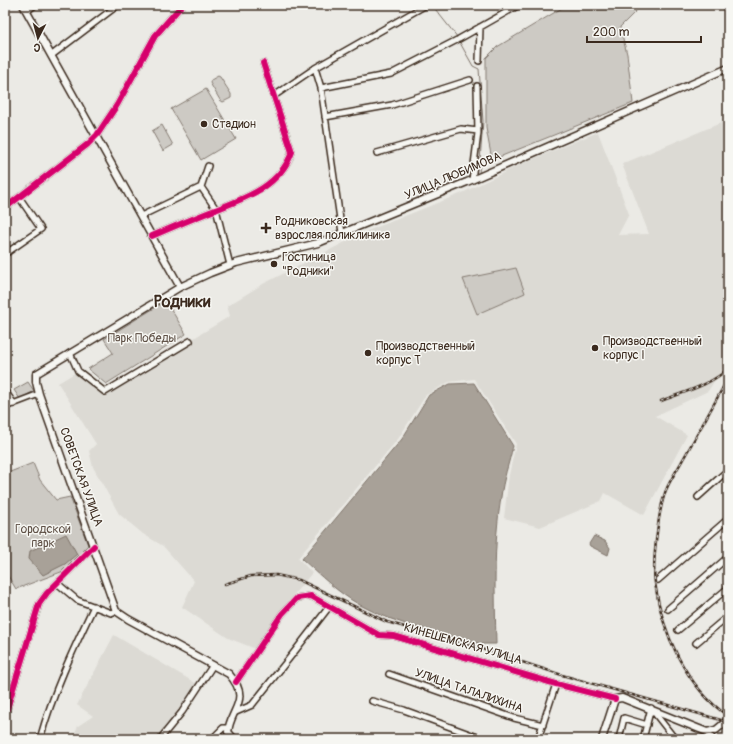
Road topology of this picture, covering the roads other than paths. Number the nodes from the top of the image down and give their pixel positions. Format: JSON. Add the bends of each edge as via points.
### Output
{"nodes":[{"id":1,"x":23,"y":5,"type":"edge"},
{"id":2,"x":35,"y":5,"type":"edge"},
{"id":3,"x":118,"y":5,"type":"edge"},
{"id":4,"x":182,"y":5,"type":"edge"},
{"id":5,"x":426,"y":5,"type":"edge"},
{"id":6,"x":519,"y":5,"type":"edge"},
{"id":7,"x":27,"y":11,"type":"junction"},
{"id":8,"x":480,"y":27,"type":"junction"},
{"id":9,"x":52,"y":55,"type":"junction"},
{"id":10,"x":479,"y":61,"type":"dead end"},
{"id":11,"x":263,"y":63,"type":"dead end"},
{"id":12,"x":315,"y":68,"type":"junction"},
{"id":13,"x":728,"y":68,"type":"edge"},
{"id":14,"x":470,"y":80,"type":"dead end"},
{"id":15,"x":478,"y":86,"type":"dead end"},
{"id":16,"x":321,"y":88,"type":"junction"},
{"id":17,"x":274,"y":96,"type":"junction"},
{"id":18,"x":325,"y":117,"type":"junction"},
{"id":19,"x":478,"y":131,"type":"junction"},
{"id":20,"x":97,"y":135,"type":"junction"},
{"id":21,"x":377,"y":153,"type":"dead end"},
{"id":22,"x":208,"y":166,"type":"dead end"},
{"id":23,"x":476,"y":178,"type":"junction"},
{"id":24,"x":202,"y":187,"type":"junction"},
{"id":25,"x":19,"y":197,"type":"junction"},
{"id":26,"x":5,"y":208,"type":"edge"},
{"id":27,"x":216,"y":210,"type":"junction"},
{"id":28,"x":141,"y":216,"type":"junction"},
{"id":29,"x":342,"y":234,"type":"junction"},
{"id":30,"x":152,"y":236,"type":"junction"},
{"id":31,"x":5,"y":254,"type":"edge"},
{"id":32,"x":230,"y":265,"type":"junction"},
{"id":33,"x":180,"y":287,"type":"junction"},
{"id":34,"x":190,"y":341,"type":"dead end"},
{"id":35,"x":70,"y":353,"type":"junction"},
{"id":36,"x":5,"y":391,"type":"edge"},
{"id":37,"x":39,"y":394,"type":"junction"},
{"id":38,"x":14,"y":404,"type":"junction"},
{"id":39,"x":5,"y":407,"type":"edge"},
{"id":40,"x":728,"y":470,"type":"edge"},
{"id":41,"x":698,"y":497,"type":"dead end"},
{"id":42,"x":728,"y":519,"type":"edge"},
{"id":43,"x":94,"y":546,"type":"junction"},
{"id":44,"x":728,"y":557,"type":"edge"},
{"id":45,"x":658,"y":580,"type":"dead end"},
{"id":46,"x":58,"y":583,"type":"junction"},
{"id":47,"x":728,"y":588,"type":"edge"},
{"id":48,"x":94,"y":606,"type":"junction"},
{"id":49,"x":329,"y":607,"type":"junction"},
{"id":50,"x":668,"y":609,"type":"dead end"},
{"id":51,"x":116,"y":611,"type":"junction"},
{"id":52,"x":728,"y":616,"type":"edge"},
{"id":53,"x":678,"y":630,"type":"dead end"},
{"id":54,"x":696,"y":644,"type":"dead end"},
{"id":55,"x":212,"y":665,"type":"junction"},
{"id":56,"x":389,"y":674,"type":"dead end"},
{"id":57,"x":236,"y":682,"type":"junction"},
{"id":58,"x":556,"y":684,"type":"junction"},
{"id":59,"x":615,"y":699,"type":"junction"},
{"id":60,"x":372,"y":701,"type":"dead end"},
{"id":61,"x":652,"y":708,"type":"junction"},
{"id":62,"x":236,"y":712,"type":"junction"},
{"id":63,"x":5,"y":715,"type":"edge"},
{"id":64,"x":728,"y":720,"type":"edge"},
{"id":65,"x":543,"y":725,"type":"junction"},
{"id":66,"x":647,"y":725,"type":"junction"},
{"id":67,"x":229,"y":728,"type":"junction"},
{"id":68,"x":707,"y":732,"type":"junction"},
{"id":69,"x":40,"y":739,"type":"edge"},
{"id":70,"x":160,"y":739,"type":"edge"},
{"id":71,"x":212,"y":739,"type":"edge"},
{"id":72,"x":234,"y":739,"type":"edge"},
{"id":73,"x":483,"y":739,"type":"edge"},
{"id":74,"x":538,"y":739,"type":"edge"},
{"id":75,"x":602,"y":739,"type":"edge"},
{"id":76,"x":619,"y":739,"type":"edge"},
{"id":77,"x":643,"y":739,"type":"edge"},
{"id":78,"x":675,"y":739,"type":"edge"},
{"id":79,"x":713,"y":739,"type":"edge"}],
"edges":[{"from":1,"to":7,"type":"main road"},
{"from":2,"to":7,"type":"street"},
{"from":3,"to":9,"type":"street"},
{"from":4,"to":20,"type":"street","via":[[156,36]]},
{"from":5,"to":12,"type":"street"},
{"from":6,"to":8,"type":"street"},
{"from":7,"to":9,"type":"main road"},
{"from":8,"to":10,"type":"street"},
{"from":8,"to":16,"type":"street","via":[[391,74]]},
{"from":9,"to":20,"type":"main road"},
{"from":11,"to":17,"type":"street"},
{"from":12,"to":16,"type":"street"},
{"from":12,"to":17,"type":"street"},
{"from":13,"to":23,"type":"main road","name":"УЛИЦА ЛЮБИМОВА"},
{"from":14,"to":18,"type":"street","via":[[392,105]]},
{"from":15,"to":19,"type":"street"},
{"from":16,"to":18,"type":"street"},
{"from":17,"to":27,"type":"street","via":[[292,152],[288,165],[258,192]]},
{"from":18,"to":29,"type":"street"},
{"from":19,"to":21,"type":"street","via":[[461,129]]},
{"from":19,"to":23,"type":"street"},
{"from":20,"to":25,"type":"street"},
{"from":20,"to":28,"type":"main road"},
{"from":22,"to":24,"type":"street"},
{"from":23,"to":29,"type":"main road","name":"УЛИЦА ЛЮБИМОВА"},
{"from":24,"to":27,"type":"street"},
{"from":24,"to":28,"type":"street"},
{"from":25,"to":26,"type":"street"},
{"from":25,"to":31,"type":"street","via":[[41,229]]},
{"from":27,"to":30,"type":"street"},
{"from":27,"to":32,"type":"street"},
{"from":28,"to":30,"type":"main road"},
{"from":29,"to":32,"type":"main road","name":"УЛИЦА ЛЮБИМОВА","via":[[318,243]]},
{"from":30,"to":33,"type":"main road"},
{"from":32,"to":33,"type":"main road","name":"УЛИЦА ЛЮБИМОВА"},
{"from":33,"to":35,"type":"main road","name":"СОВЕТСКАЯ УЛИЦА"},
{"from":34,"to":35,"type":"street","via":[[106,392],[78,371]]},
{"from":35,"to":37,"type":"main road","name":"СОВЕТСКАЯ УЛИЦА","via":[[36,374]]},
{"from":36,"to":38,"type":"street"},
{"from":37,"to":38,"type":"street"},
{"from":37,"to":43,"type":"main road","name":"СОВЕТСКАЯ УЛИЦА"},
{"from":38,"to":39,"type":"street"},
{"from":40,"to":41,"type":"street"},
{"from":42,"to":45,"type":"street"},
{"from":43,"to":46,"type":"street"},
{"from":43,"to":51,"type":"main road","name":"СОВЕТСКАЯ УЛИЦА"},
{"from":44,"to":50,"type":"street"},
{"from":46,"to":48,"type":"street","via":[[77,600]]},
{"from":46,"to":63,"type":"street","via":[[39,604]]},
{"from":47,"to":53,"type":"street"},
{"from":48,"to":51,"type":"street","via":[[111,613]]},
{"from":48,"to":69,"type":"street","via":[[65,665],[49,706]]},
{"from":49,"to":57,"type":"street","name":"КИНЕШЕМСКАЯ УЛИЦА","via":[[311,596],[297,598],[282,614]]},
{"from":49,"to":58,"type":"street","name":"КИНЕШЕМСКАЯ УЛИЦА","via":[[379,635],[394,636]]},
{"from":49,"to":62,"type":"street","via":[[252,705]]},
{"from":51,"to":55,"type":"main road"},
{"from":52,"to":54,"type":"street"},
{"from":55,"to":57,"type":"main road","via":[[230,674]]},
{"from":55,"to":70,"type":"street","via":[[182,712]]},
{"from":56,"to":65,"type":"street","name":"УЛИЦА ТАЛАЛИХИНА","via":[[514,718]]},
{"from":57,"to":62,"type":"main road","via":[[239,707]]},
{"from":58,"to":59,"type":"street","name":"КИНЕШЕМСКАЯ УЛИЦА"},
{"from":58,"to":65,"type":"street"},
{"from":59,"to":61,"type":"main road","via":[[622,698]]},
{"from":59,"to":75,"type":"main road"},
{"from":60,"to":73,"type":"street"},
{"from":61,"to":66,"type":"street"},
{"from":61,"to":68,"type":"main road"},
{"from":61,"to":78,"type":"street"},
{"from":62,"to":67,"type":"main road"},
{"from":64,"to":68,"type":"main road","via":[[716,730]]},
{"from":65,"to":74,"type":"street"},
{"from":66,"to":76,"type":"street","via":[[624,718]]},
{"from":66,"to":77,"type":"street"},
{"from":67,"to":71,"type":"street","via":[[223,728]]},
{"from":67,"to":72,"type":"main road","via":[[228,732]]},
{"from":68,"to":79,"type":"street"}]}
